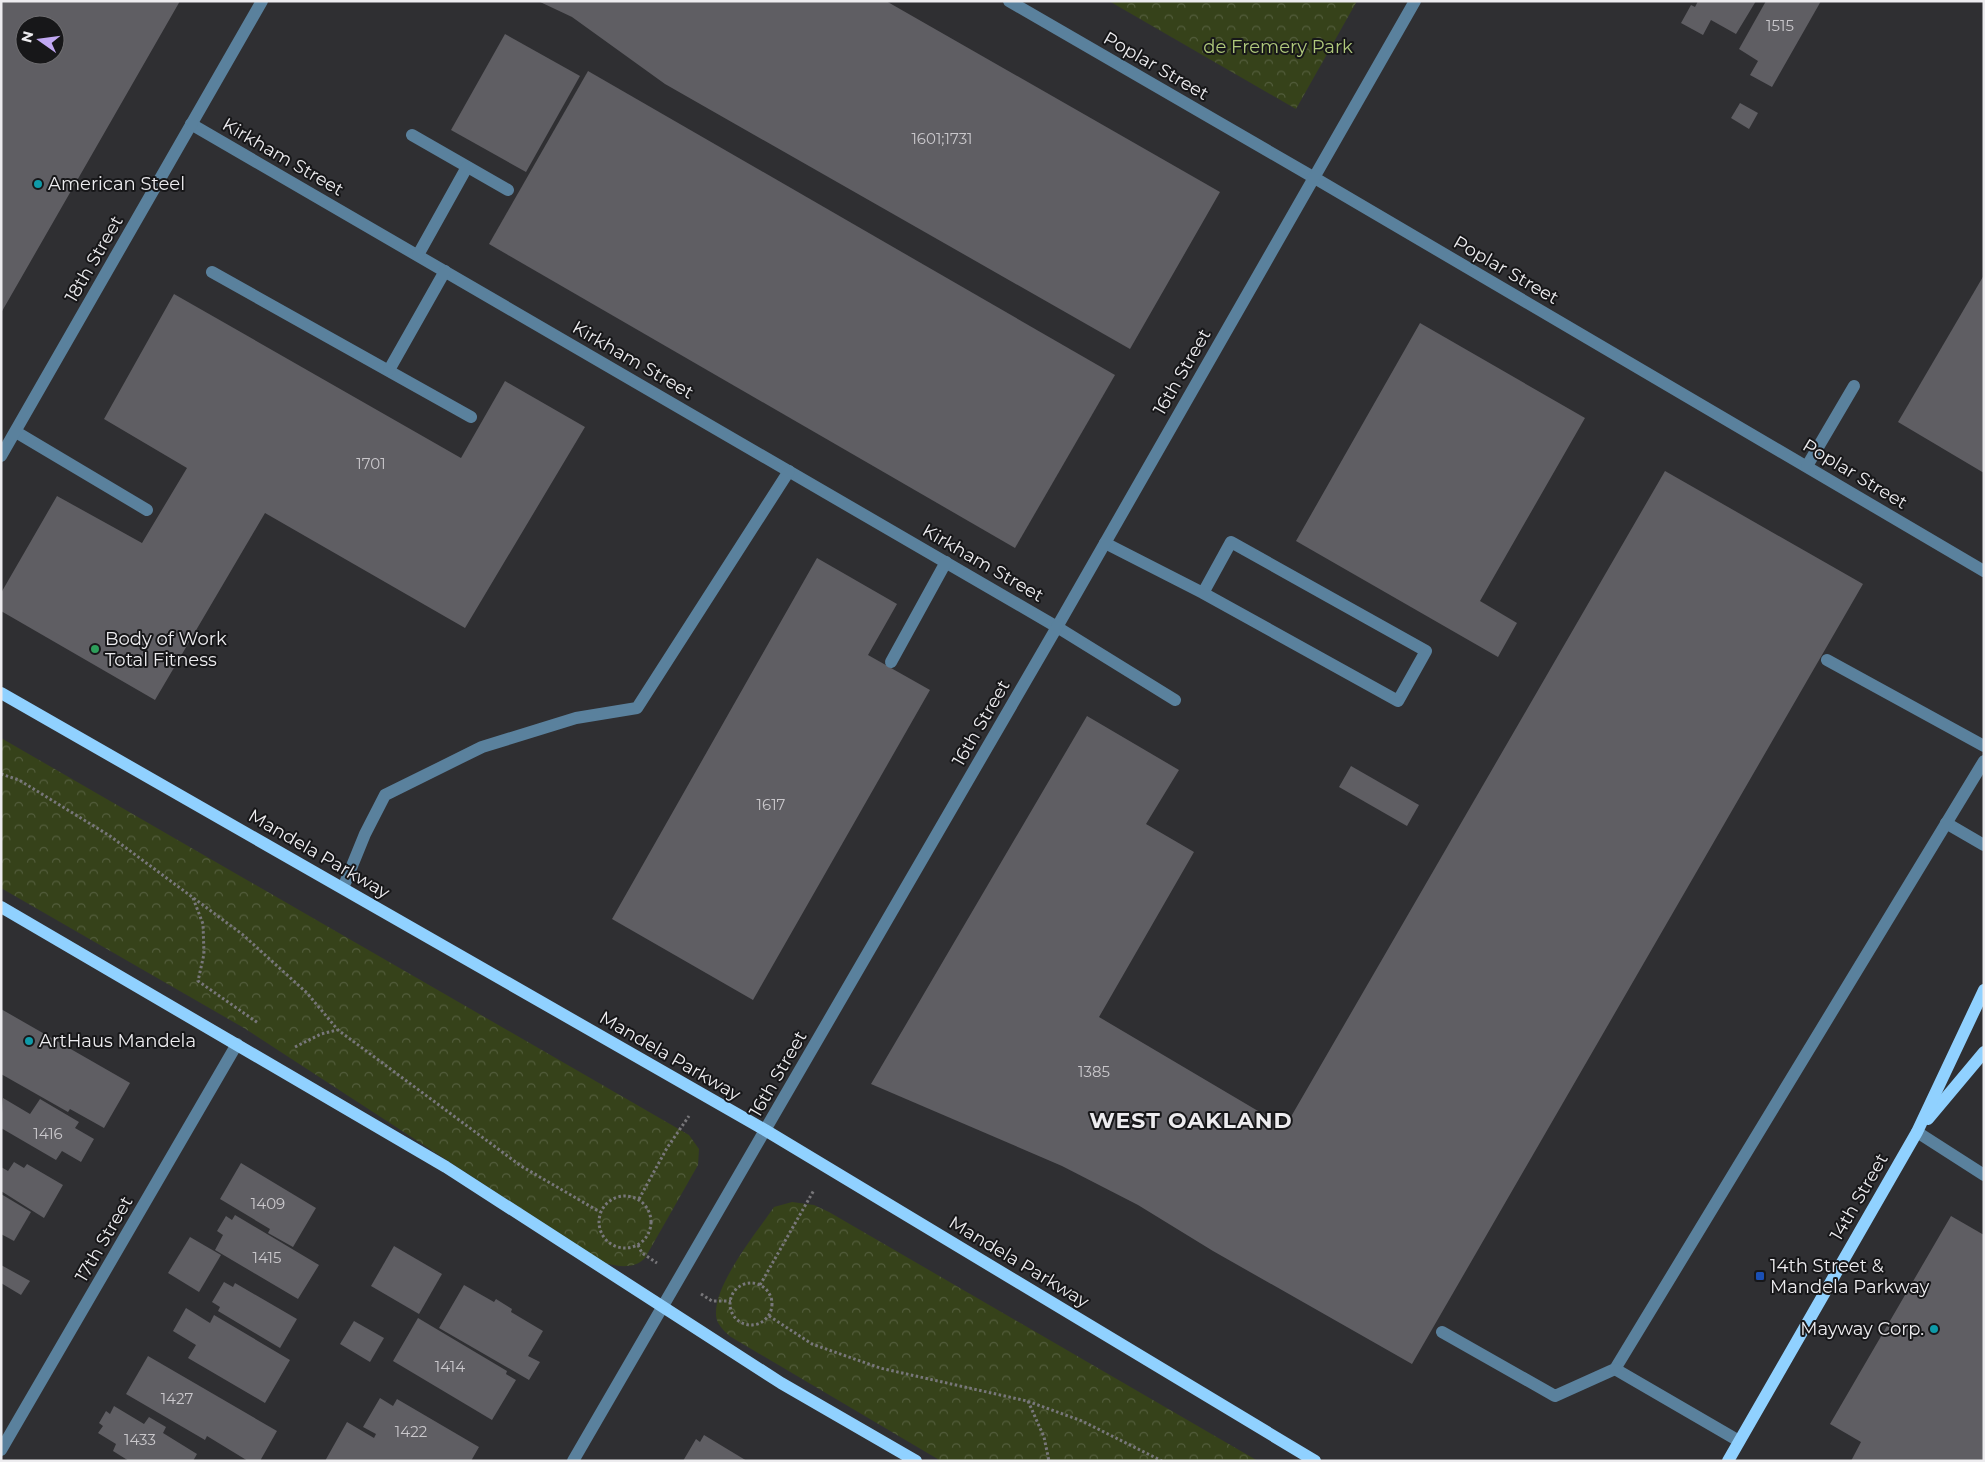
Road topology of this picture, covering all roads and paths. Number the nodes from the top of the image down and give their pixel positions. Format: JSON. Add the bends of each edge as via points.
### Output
{"nodes":[{"id":1,"x":262,"y":1,"type":"edge"},
{"id":2,"x":1008,"y":1,"type":"edge"},
{"id":3,"x":1415,"y":1,"type":"edge"},
{"id":4,"x":191,"y":124,"type":"junction"},
{"id":5,"x":412,"y":136,"type":"dead end"},
{"id":6,"x":466,"y":167,"type":"junction"},
{"id":7,"x":1313,"y":177,"type":"junction"},
{"id":8,"x":508,"y":190,"type":"dead end"},
{"id":9,"x":418,"y":255,"type":"junction"},
{"id":10,"x":445,"y":271,"type":"junction"},
{"id":11,"x":212,"y":272,"type":"dead end"},
{"id":12,"x":389,"y":370,"type":"junction"},
{"id":13,"x":1854,"y":386,"type":"dead end"},
{"id":14,"x":471,"y":417,"type":"dead end"},
{"id":15,"x":16,"y":432,"type":"junction"},
{"id":16,"x":1,"y":456,"type":"edge"},
{"id":17,"x":1807,"y":466,"type":"junction"},
{"id":18,"x":789,"y":471,"type":"junction"},
{"id":19,"x":147,"y":510,"type":"dead end"},
{"id":20,"x":1105,"y":543,"type":"junction"},
{"id":21,"x":946,"y":562,"type":"junction"},
{"id":22,"x":1984,"y":571,"type":"edge"},
{"id":23,"x":1202,"y":593,"type":"junction"},
{"id":24,"x":1057,"y":626,"type":"junction"},
{"id":25,"x":1828,"y":660,"type":"dead end"},
{"id":26,"x":891,"y":662,"type":"dead end"},
{"id":27,"x":1,"y":693,"type":"edge"},
{"id":28,"x":1174,"y":700,"type":"dead end"},
{"id":29,"x":1984,"y":746,"type":"edge"},
{"id":30,"x":1984,"y":761,"type":"edge"},
{"id":31,"x":1,"y":774,"type":"edge"},
{"id":32,"x":1946,"y":823,"type":"junction"},
{"id":33,"x":1984,"y":845,"type":"edge"},
{"id":34,"x":343,"y":888,"type":"junction"},
{"id":35,"x":193,"y":897,"type":"junction"},
{"id":36,"x":1,"y":908,"type":"edge"},
{"id":37,"x":1984,"y":990,"type":"edge"},
{"id":38,"x":262,"y":1025,"type":"dead end"},
{"id":39,"x":338,"y":1030,"type":"junction"},
{"id":40,"x":237,"y":1044,"type":"junction"},
{"id":41,"x":293,"y":1047,"type":"dead end"},
{"id":42,"x":1984,"y":1052,"type":"edge"},
{"id":43,"x":705,"y":1096,"type":"junction"},
{"id":44,"x":765,"y":1130,"type":"junction"},
{"id":45,"x":1916,"y":1132,"type":"junction"},
{"id":46,"x":827,"y":1166,"type":"junction"},
{"id":47,"x":1984,"y":1175,"type":"edge"},
{"id":48,"x":639,"y":1199,"type":"junction"},
{"id":49,"x":600,"y":1212,"type":"junction"},
{"id":50,"x":760,"y":1285,"type":"junction"},
{"id":51,"x":662,"y":1307,"type":"junction"},
{"id":52,"x":769,"y":1316,"type":"junction"},
{"id":53,"x":1442,"y":1332,"type":"dead end"},
{"id":54,"x":1614,"y":1369,"type":"junction"},
{"id":55,"x":1027,"y":1401,"type":"junction"},
{"id":56,"x":1739,"y":1441,"type":"junction"},
{"id":57,"x":1,"y":1450,"type":"edge"},
{"id":58,"x":572,"y":1461,"type":"edge"},
{"id":59,"x":916,"y":1461,"type":"edge"},
{"id":60,"x":1049,"y":1461,"type":"edge"},
{"id":61,"x":1162,"y":1461,"type":"edge"},
{"id":62,"x":1315,"y":1461,"type":"edge"},
{"id":63,"x":1728,"y":1461,"type":"edge"}],
"edges":[{"from":1,"to":4,"type":"street","name":"18th Street"},
{"from":2,"to":7,"type":"street","name":"Poplar Street"},
{"from":3,"to":7,"type":"street","name":"16th Street"},
{"from":4,"to":9,"type":"street","name":"Kirkham Street"},
{"from":4,"to":15,"type":"street","name":"18th Street"},
{"from":5,"to":6,"type":"street"},
{"from":6,"to":8,"type":"street"},
{"from":6,"to":9,"type":"street"},
{"from":7,"to":17,"type":"street","name":"Poplar Street"},
{"from":7,"to":20,"type":"street","name":"16th Street"},
{"from":9,"to":10,"type":"street","name":"Kirkham Street"},
{"from":10,"to":12,"type":"street"},
{"from":10,"to":18,"type":"street","name":"Kirkham Street"},
{"from":11,"to":12,"type":"street"},
{"from":12,"to":14,"type":"street"},
{"from":13,"to":17,"type":"street"},
{"from":15,"to":16,"type":"street","name":"18th Street"},
{"from":15,"to":19,"type":"street"},
{"from":17,"to":22,"type":"street","name":"Poplar Street"},
{"from":18,"to":21,"type":"street","name":"Kirkham Street"},
{"from":18,"to":34,"type":"street","via":[[637,708],[576,718],[482,747],[385,795]]},
{"from":20,"to":23,"type":"street"},
{"from":20,"to":24,"type":"street","name":"16th Street"},
{"from":21,"to":24,"type":"street","name":"Kirkham Street"},
{"from":21,"to":26,"type":"street"},
{"from":23,"to":23,"type":"street","via":[[1232,542],[1426,651],[1398,701]]},
{"from":24,"to":28,"type":"street","name":"Kirkham Street"},
{"from":24,"to":44,"type":"street","name":"16th Street"},
{"from":25,"to":29,"type":"street"},
{"from":27,"to":34,"type":"main road","name":"Mandela Parkway"},
{"from":30,"to":32,"type":"street"},
{"from":31,"to":35,"type":"path","via":[[19,780],[110,836]]},
{"from":32,"to":33,"type":"street"},
{"from":32,"to":54,"type":"street"},
{"from":34,"to":43,"type":"main road","name":"Mandela Parkway"},
{"from":35,"to":38,"type":"path","via":[[203,924],[204,954],[198,981]]},
{"from":35,"to":39,"type":"path","via":[[242,934],[307,993]]},
{"from":36,"to":40,"type":"main road"},
{"from":37,"to":45,"type":"main road","name":"14th Street"},
{"from":39,"to":41,"type":"path"},
{"from":39,"to":49,"type":"path","via":[[521,1166]]},
{"from":40,"to":51,"type":"main road","via":[[446,1167]]},
{"from":40,"to":57,"type":"street","name":"17th Street"},
{"from":42,"to":45,"type":"main road","name":"14th Street"},
{"from":43,"to":44,"type":"main road","name":"Mandela Parkway"},
{"from":43,"to":48,"type":"path","via":[[668,1148]]},
{"from":44,"to":46,"type":"main road","name":"Mandela Parkway"},
{"from":44,"to":51,"type":"street","name":"16th Street"},
{"from":45,"to":47,"type":"street"},
{"from":45,"to":56,"type":"main road","name":"14th Street"},
{"from":46,"to":50,"type":"path"},
{"from":46,"to":62,"type":"main road","name":"Mandela Parkway"},
{"from":48,"to":49,"type":"path","via":[[621,1196],[606,1204]]},
{"from":48,"to":49,"type":"path","via":[[648,1208],[651,1228],[646,1238],[631,1248],[616,1246],[604,1238],[599,1222]]},
{"from":50,"to":52,"type":"path","via":[[771,1296]]},
{"from":50,"to":52,"type":"path","via":[[744,1285],[735,1291],[731,1308],[738,1321],[747,1325],[762,1323]]},
{"from":51,"to":58,"type":"street","name":"16th Street"},
{"from":51,"to":59,"type":"main road","via":[[782,1383]]},
{"from":52,"to":55,"type":"path","via":[[812,1344],[880,1368]]},
{"from":53,"to":54,"type":"street","via":[[1555,1396]]},
{"from":54,"to":56,"type":"street"},
{"from":55,"to":60,"type":"path","via":[[1044,1438]]},
{"from":55,"to":61,"type":"path","via":[[1082,1421]]},
{"from":56,"to":63,"type":"main road","name":"14th Street"}]}
